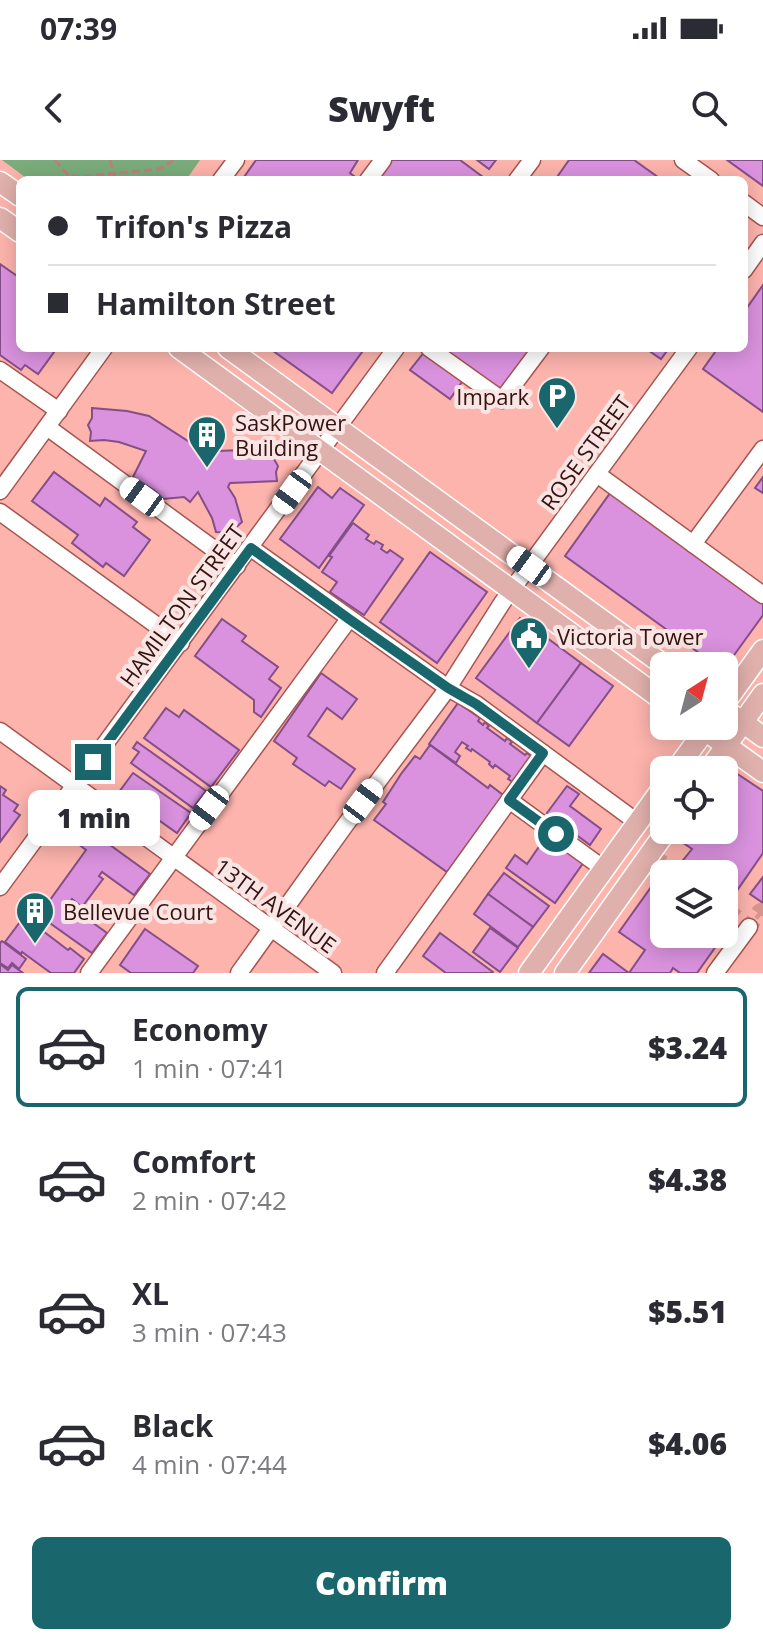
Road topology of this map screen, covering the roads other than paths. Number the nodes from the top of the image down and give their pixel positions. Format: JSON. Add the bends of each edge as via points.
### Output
{"nodes":[{"id":1,"x":683,"y":160,"type":"edge"},
{"id":2,"x":705,"y":176,"type":"edge"},
{"id":3,"x":763,"y":243,"type":"edge"},
{"id":4,"x":748,"y":264,"type":"edge"},
{"id":5,"x":101,"y":352,"type":"edge"},
{"id":6,"x":185,"y":352,"type":"edge"},
{"id":7,"x":234,"y":352,"type":"edge"},
{"id":8,"x":393,"y":352,"type":"edge"},
{"id":9,"x":435,"y":352,"type":"edge"},
{"id":10,"x":538,"y":352,"type":"edge"},
{"id":11,"x":686,"y":352,"type":"edge"},
{"id":12,"x":0,"y":370,"type":"edge"},
{"id":13,"x":59,"y":411,"type":"junction"},
{"id":14,"x":47,"y":427,"type":"junction"},
{"id":15,"x":339,"y":428,"type":"junction"},
{"id":16,"x":763,"y":449,"type":"edge"},
{"id":17,"x":322,"y":451,"type":"junction"},
{"id":18,"x":597,"y":474,"type":"junction"},
{"id":19,"x":0,"y":491,"type":"edge"},
{"id":20,"x":0,"y":512,"type":"edge"},
{"id":21,"x":693,"y":544,"type":"junction"},
{"id":22,"x":251,"y":548,"type":"junction"},
{"id":23,"x":237,"y":566,"type":"junction"},
{"id":24,"x":529,"y":566,"type":"junction"},
{"id":25,"x":511,"y":591,"type":"junction"},
{"id":26,"x":763,"y":595,"type":"edge"},
{"id":27,"x":349,"y":619,"type":"junction"},
{"id":28,"x":181,"y":643,"type":"junction"},
{"id":29,"x":763,"y":650,"type":"edge"},
{"id":30,"x":650,"y":655,"type":"edge"},
{"id":31,"x":738,"y":686,"type":"edge"},
{"id":32,"x":448,"y":688,"type":"junction"},
{"id":33,"x":650,"y":691,"type":"edge"},
{"id":34,"x":763,"y":694,"type":"edge"},
{"id":35,"x":738,"y":718,"type":"edge"},
{"id":36,"x":742,"y":722,"type":"junction"},
{"id":37,"x":0,"y":731,"type":"edge"},
{"id":38,"x":763,"y":737,"type":"edge"},
{"id":39,"x":721,"y":740,"type":"edge"},
{"id":40,"x":727,"y":745,"type":"junction"},
{"id":41,"x":543,"y":753,"type":"junction"},
{"id":42,"x":719,"y":756,"type":"edge"},
{"id":43,"x":763,"y":772,"type":"edge"},
{"id":44,"x":75,"y":786,"type":"junction"},
{"id":45,"x":509,"y":800,"type":"junction"},
{"id":46,"x":650,"y":805,"type":"edge"},
{"id":47,"x":637,"y":822,"type":"junction"},
{"id":48,"x":657,"y":844,"type":"edge"},
{"id":49,"x":173,"y":857,"type":"junction"},
{"id":50,"x":604,"y":869,"type":"junction"},
{"id":51,"x":0,"y":887,"type":"edge"},
{"id":52,"x":749,"y":927,"type":"dead end"},
{"id":53,"x":271,"y":928,"type":"junction"},
{"id":54,"x":89,"y":973,"type":"edge"},
{"id":55,"x":239,"y":973,"type":"edge"},
{"id":56,"x":333,"y":973,"type":"edge"},
{"id":57,"x":385,"y":973,"type":"edge"},
{"id":58,"x":529,"y":973,"type":"edge"},
{"id":59,"x":565,"y":973,"type":"edge"},
{"id":60,"x":715,"y":973,"type":"edge"}],
"edges":[{"from":1,"to":2,"type":"street"},
{"from":3,"to":4,"type":"street"},
{"from":5,"to":13,"type":"street"},
{"from":6,"to":17,"type":"main road"},
{"from":7,"to":15,"type":"main road"},
{"from":8,"to":15,"type":"street","name":"HAMILTON STREET"},
{"from":9,"to":10,"type":"street","via":[[502,400]]},
{"from":11,"to":18,"type":"street","name":"ROSE STREET"},
{"from":12,"to":13,"type":"street"},
{"from":13,"to":14,"type":"street"},
{"from":14,"to":19,"type":"street"},
{"from":14,"to":23,"type":"street"},
{"from":15,"to":17,"type":"street","name":"HAMILTON STREET"},
{"from":15,"to":24,"type":"main road"},
{"from":16,"to":21,"type":"street"},
{"from":17,"to":22,"type":"street","name":"HAMILTON STREET"},
{"from":17,"to":25,"type":"main road"},
{"from":18,"to":21,"type":"street"},
{"from":18,"to":24,"type":"street","name":"ROSE STREET"},
{"from":20,"to":28,"type":"street"},
{"from":21,"to":26,"type":"street"},
{"from":22,"to":23,"type":"street","name":"HAMILTON STREET"},
{"from":22,"to":27,"type":"street"},
{"from":23,"to":28,"type":"street","name":"HAMILTON STREET"},
{"from":24,"to":25,"type":"street","name":"ROSE STREET"},
{"from":24,"to":30,"type":"main road"},
{"from":25,"to":32,"type":"street","name":"ROSE STREET"},
{"from":25,"to":33,"type":"main road"},
{"from":27,"to":32,"type":"street"},
{"from":27,"to":49,"type":"street"},
{"from":28,"to":44,"type":"street","name":"HAMILTON STREET"},
{"from":29,"to":31,"type":"main road"},
{"from":32,"to":41,"type":"street"},
{"from":32,"to":53,"type":"street","name":"ROSE STREET"},
{"from":34,"to":36,"type":"main road"},
{"from":35,"to":36,"type":"main road"},
{"from":36,"to":38,"type":"main road"},
{"from":36,"to":40,"type":"main road"},
{"from":37,"to":44,"type":"street","name":"13TH AVENUE"},
{"from":39,"to":40,"type":"main road"},
{"from":40,"to":42,"type":"main road"},
{"from":40,"to":43,"type":"main road"},
{"from":41,"to":45,"type":"street"},
{"from":41,"to":47,"type":"street"},
{"from":44,"to":49,"type":"street","name":"13TH AVENUE"},
{"from":44,"to":51,"type":"street","name":"HAMILTON STREET"},
{"from":45,"to":50,"type":"street"},
{"from":45,"to":57,"type":"street"},
{"from":46,"to":47,"type":"main road"},
{"from":47,"to":50,"type":"main road"},
{"from":48,"to":59,"type":"main road"},
{"from":49,"to":53,"type":"street","name":"13TH AVENUE"},
{"from":49,"to":54,"type":"street"},
{"from":50,"to":58,"type":"main road"},
{"from":52,"to":60,"type":"street"},
{"from":53,"to":55,"type":"street","name":"ROSE STREET"},
{"from":53,"to":56,"type":"street","name":"13TH AVENUE"}]}
